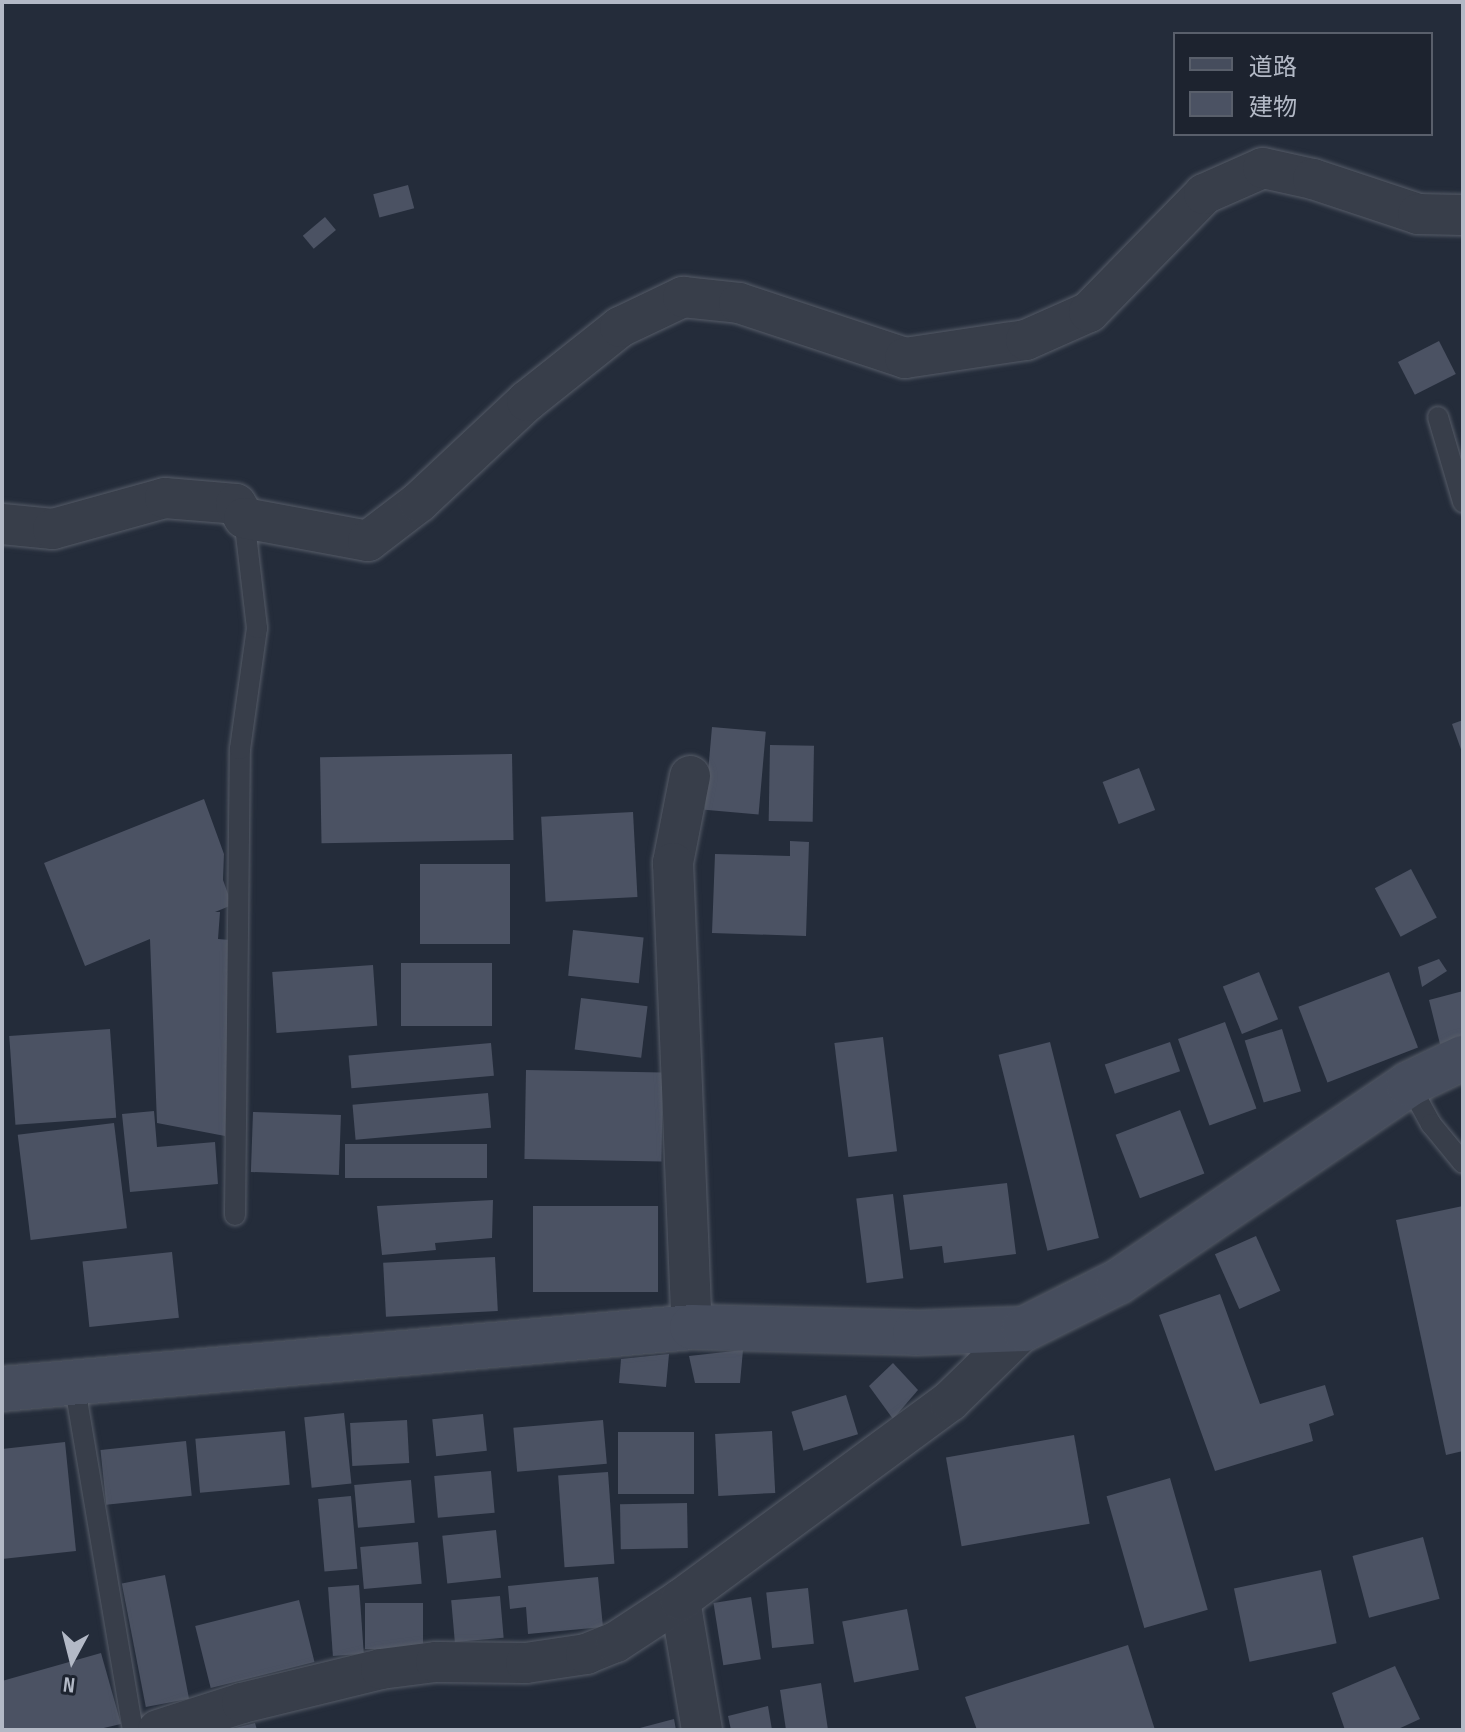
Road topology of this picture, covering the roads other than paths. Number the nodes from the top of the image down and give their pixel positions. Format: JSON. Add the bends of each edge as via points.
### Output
{"nodes":[{"id":1,"x":1463,"y":215,"type":"edge"},
{"id":2,"x":1438,"y":417,"type":"dead end"},
{"id":3,"x":1463,"y":502,"type":"edge"},
{"id":4,"x":244,"y":518,"type":"junction"},
{"id":5,"x":2,"y":524,"type":"edge"},
{"id":6,"x":690,"y":776,"type":"dead end"},
{"id":7,"x":1463,"y":1058,"type":"edge"},
{"id":8,"x":1409,"y":1084,"type":"junction"},
{"id":9,"x":1463,"y":1163,"type":"edge"},
{"id":10,"x":235,"y":1215,"type":"dead end"},
{"id":11,"x":692,"y":1327,"type":"junction"},
{"id":12,"x":1024,"y":1329,"type":"junction"},
{"id":13,"x":74,"y":1382,"type":"junction"},
{"id":14,"x":2,"y":1389,"type":"edge"},
{"id":15,"x":680,"y":1600,"type":"junction"},
{"id":16,"x":133,"y":1730,"type":"edge"},
{"id":17,"x":158,"y":1730,"type":"edge"},
{"id":18,"x":702,"y":1730,"type":"edge"}],
"edges":[{"from":1,"to":4,"type":"street","via":[[1418,214],[1263,168],[1204,194],[1089,312],[1026,340],[905,358],[739,303],[683,297],[620,327],[368,541]]},
{"from":2,"to":3,"type":"lane"},
{"from":4,"to":5,"type":"street","via":[[236,504],[165,498],[53,529]]},
{"from":4,"to":10,"type":"lane","via":[[257,628],[240,749]]},
{"from":6,"to":11,"type":"street","via":[[673,863]]},
{"from":7,"to":8,"type":"street"},
{"from":8,"to":9,"type":"lane","via":[[1431,1124]]},
{"from":8,"to":12,"type":"street","via":[[1118,1282]]},
{"from":11,"to":12,"type":"street","via":[[915,1333]]},
{"from":11,"to":13,"type":"street"},
{"from":12,"to":15,"type":"street","via":[[950,1401]]},
{"from":13,"to":14,"type":"street"},
{"from":13,"to":16,"type":"lane"},
{"from":15,"to":17,"type":"street","via":[[616,1642],[586,1654],[526,1663],[436,1662],[381,1669]]},
{"from":15,"to":18,"type":"street"}]}
